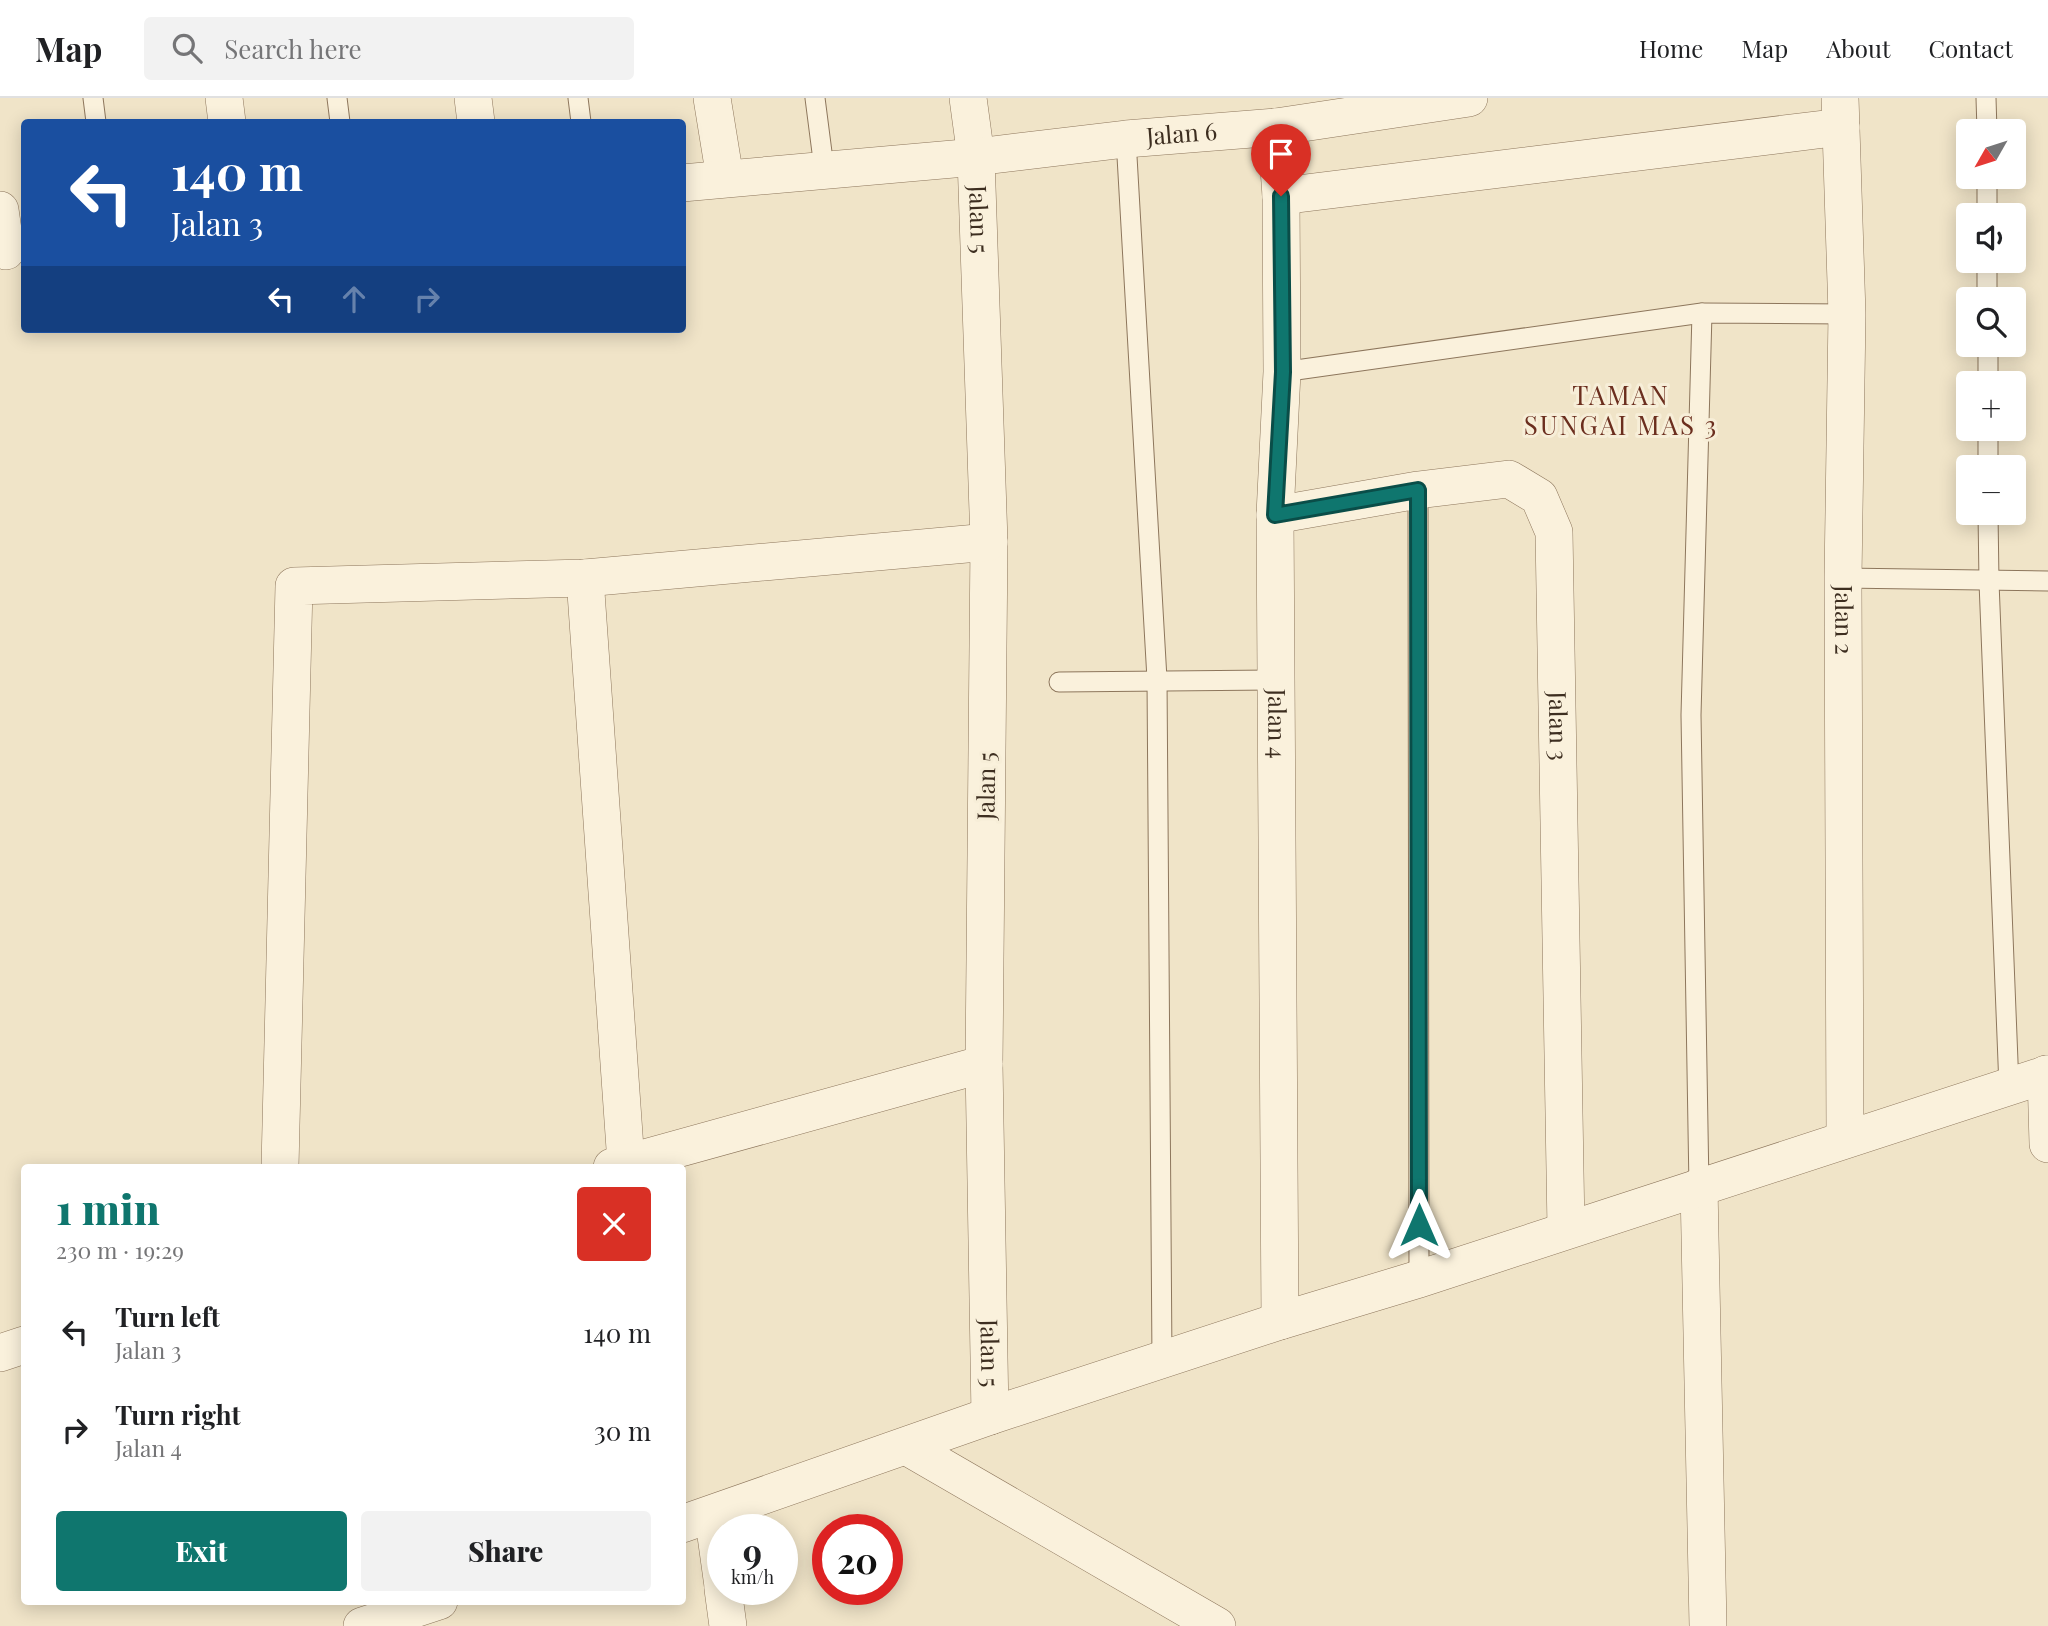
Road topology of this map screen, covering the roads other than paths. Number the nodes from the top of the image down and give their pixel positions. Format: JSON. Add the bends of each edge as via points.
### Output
{"nodes":[{"id":1,"x":93,"y":98,"type":"edge"},
{"id":2,"x":224,"y":98,"type":"edge"},
{"id":3,"x":337,"y":98,"type":"edge"},
{"id":4,"x":473,"y":98,"type":"edge"},
{"id":5,"x":578,"y":98,"type":"edge"},
{"id":6,"x":712,"y":98,"type":"edge"},
{"id":7,"x":815,"y":98,"type":"edge"},
{"id":8,"x":968,"y":98,"type":"edge"},
{"id":9,"x":1469,"y":98,"type":"edge"},
{"id":10,"x":1986,"y":98,"type":"edge"},
{"id":11,"x":1840,"y":113,"type":"edge"},
{"id":12,"x":96,"y":119,"type":"edge"},
{"id":13,"x":228,"y":119,"type":"edge"},
{"id":14,"x":340,"y":119,"type":"edge"},
{"id":15,"x":476,"y":119,"type":"edge"},
{"id":16,"x":581,"y":119,"type":"edge"},
{"id":17,"x":1987,"y":119,"type":"edge"},
{"id":18,"x":1276,"y":127,"type":"junction"},
{"id":19,"x":1126,"y":139,"type":"junction"},
{"id":20,"x":976,"y":157,"type":"junction"},
{"id":21,"x":824,"y":168,"type":"junction"},
{"id":22,"x":725,"y":178,"type":"junction"},
{"id":23,"x":686,"y":183,"type":"edge"},
{"id":24,"x":1281,"y":196,"type":"junction"},
{"id":25,"x":0,"y":210,"type":"edge"},
{"id":26,"x":10,"y":251,"type":"edge"},
{"id":27,"x":1702,"y":313,"type":"junction"},
{"id":28,"x":1847,"y":314,"type":"junction"},
{"id":29,"x":1283,"y":372,"type":"junction"},
{"id":30,"x":1418,"y":490,"type":"junction"},
{"id":31,"x":1275,"y":515,"type":"junction"},
{"id":32,"x":1989,"y":525,"type":"edge"},
{"id":33,"x":989,"y":542,"type":"junction"},
{"id":34,"x":1843,"y":578,"type":"junction"},
{"id":35,"x":585,"y":579,"type":"junction"},
{"id":36,"x":2048,"y":581,"type":"edge"},
{"id":37,"x":1989,"y":582,"type":"junction"},
{"id":38,"x":1157,"y":680,"type":"junction"},
{"id":39,"x":1276,"y":680,"type":"junction"},
{"id":40,"x":1059,"y":682,"type":"dead end"},
{"id":41,"x":985,"y":1064,"type":"junction"},
{"id":42,"x":2047,"y":1074,"type":"edge"},
{"id":43,"x":2009,"y":1087,"type":"junction"},
{"id":44,"x":1845,"y":1139,"type":"junction"},
{"id":45,"x":2048,"y":1144,"type":"edge"},
{"id":46,"x":280,"y":1164,"type":"edge"},
{"id":47,"x":619,"y":1164,"type":"edge"},
{"id":48,"x":623,"y":1164,"type":"edge"},
{"id":49,"x":1699,"y":1187,"type":"junction"},
{"id":50,"x":1566,"y":1229,"type":"junction"},
{"id":51,"x":1419,"y":1279,"type":"junction"},
{"id":52,"x":1280,"y":1321,"type":"junction"},
{"id":53,"x":21,"y":1346,"type":"edge"},
{"id":54,"x":0,"y":1353,"type":"edge"},
{"id":55,"x":1161,"y":1361,"type":"junction"},
{"id":56,"x":990,"y":1416,"type":"junction"},
{"id":57,"x":906,"y":1446,"type":"junction"},
{"id":58,"x":698,"y":1519,"type":"edge"},
{"id":59,"x":707,"y":1543,"type":"edge"},
{"id":60,"x":427,"y":1605,"type":"edge"},
{"id":61,"x":725,"y":1605,"type":"edge"},
{"id":62,"x":362,"y":1626,"type":"edge"},
{"id":63,"x":728,"y":1626,"type":"edge"},
{"id":64,"x":1217,"y":1626,"type":"edge"},
{"id":65,"x":1708,"y":1626,"type":"edge"}],
"edges":[{"from":1,"to":12,"type":"lane"},
{"from":2,"to":13,"type":"street"},
{"from":3,"to":14,"type":"lane"},
{"from":4,"to":15,"type":"street"},
{"from":5,"to":16,"type":"lane"},
{"from":6,"to":22,"type":"street"},
{"from":7,"to":21,"type":"lane"},
{"from":8,"to":20,"type":"street","name":"Jalan 5"},
{"from":9,"to":18,"type":"street","name":"Jalan 6"},
{"from":10,"to":17,"type":"lane"},
{"from":11,"to":24,"type":"street"},
{"from":11,"to":28,"type":"street","name":"Jalan 2"},
{"from":18,"to":19,"type":"street","name":"Jalan 6"},
{"from":18,"to":24,"type":"street","name":"Jalan 4"},
{"from":19,"to":20,"type":"street","name":"Jalan 6"},
{"from":19,"to":38,"type":"lane"},
{"from":20,"to":21,"type":"street","name":"Jalan 6"},
{"from":20,"to":33,"type":"street","name":"Jalan 5"},
{"from":21,"to":22,"type":"street","name":"Jalan 6"},
{"from":22,"to":23,"type":"street","name":"Jalan 6"},
{"from":24,"to":29,"type":"street","name":"Jalan 4"},
{"from":25,"to":26,"type":"street"},
{"from":27,"to":28,"type":"lane"},
{"from":27,"to":29,"type":"lane"},
{"from":27,"to":49,"type":"lane","via":[[1691,715]]},
{"from":28,"to":34,"type":"street","name":"Jalan 2"},
{"from":29,"to":31,"type":"street","name":"Jalan 4"},
{"from":30,"to":31,"type":"street","name":"Jalan 3"},
{"from":30,"to":50,"type":"street","name":"Jalan 3","via":[[1509,479],[1539,497],[1554,532]]},
{"from":30,"to":51,"type":"lane"},
{"from":31,"to":39,"type":"street","name":"Jalan 4"},
{"from":32,"to":37,"type":"lane"},
{"from":33,"to":35,"type":"street"},
{"from":33,"to":41,"type":"street","name":"Jalan 5"},
{"from":34,"to":37,"type":"lane"},
{"from":34,"to":44,"type":"street","name":"Jalan 2"},
{"from":35,"to":46,"type":"street","via":[[294,586]]},
{"from":35,"to":47,"type":"street"},
{"from":36,"to":37,"type":"lane"},
{"from":37,"to":43,"type":"lane"},
{"from":38,"to":39,"type":"lane"},
{"from":38,"to":40,"type":"lane"},
{"from":38,"to":55,"type":"lane"},
{"from":39,"to":52,"type":"street","name":"Jalan 4"},
{"from":41,"to":48,"type":"street"},
{"from":41,"to":56,"type":"street","name":"Jalan 5"},
{"from":42,"to":43,"type":"street"},
{"from":42,"to":45,"type":"street"},
{"from":43,"to":44,"type":"street"},
{"from":44,"to":49,"type":"street"},
{"from":49,"to":50,"type":"street"},
{"from":49,"to":65,"type":"street"},
{"from":50,"to":51,"type":"street"},
{"from":51,"to":52,"type":"street"},
{"from":52,"to":55,"type":"street"},
{"from":53,"to":54,"type":"street"},
{"from":55,"to":56,"type":"street"},
{"from":56,"to":57,"type":"street"},
{"from":57,"to":58,"type":"street"},
{"from":57,"to":64,"type":"street"},
{"from":58,"to":59,"type":"street"},
{"from":60,"to":62,"type":"street"},
{"from":61,"to":63,"type":"street"}]}
